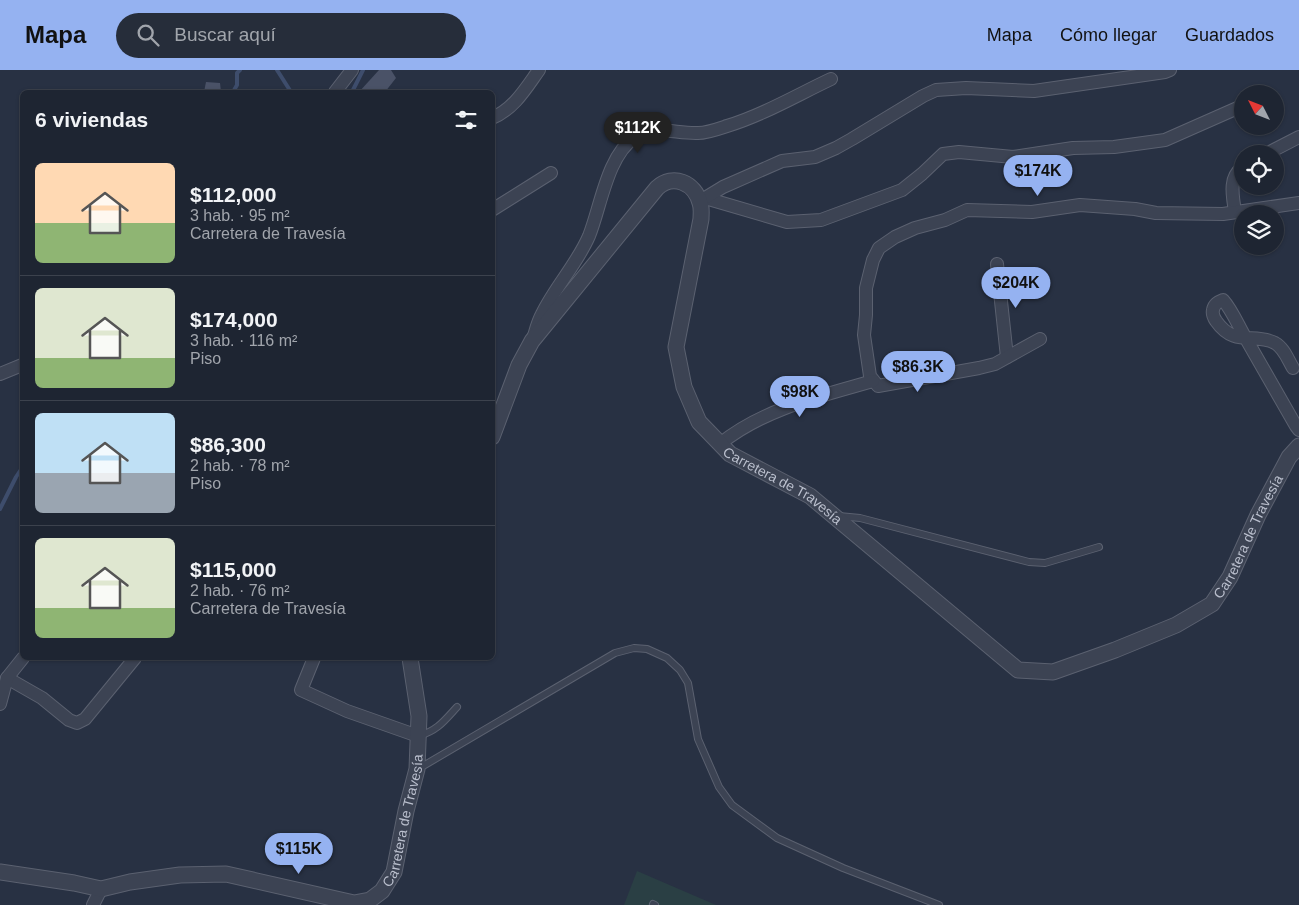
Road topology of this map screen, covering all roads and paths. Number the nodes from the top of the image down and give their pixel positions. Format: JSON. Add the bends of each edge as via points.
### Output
{"nodes":[{"id":1,"x":352,"y":70,"type":"edge"},
{"id":2,"x":538,"y":70,"type":"edge"},
{"id":3,"x":1170,"y":70,"type":"edge"},
{"id":4,"x":831,"y":79,"type":"dead end"},
{"id":5,"x":337,"y":90,"type":"edge"},
{"id":6,"x":1234,"y":110,"type":"edge"},
{"id":7,"x":495,"y":116,"type":"edge"},
{"id":8,"x":1299,"y":137,"type":"edge"},
{"id":9,"x":1283,"y":145,"type":"edge"},
{"id":10,"x":550,"y":173,"type":"dead end"},
{"id":11,"x":1234,"y":178,"type":"edge"},
{"id":12,"x":703,"y":201,"type":"junction"},
{"id":13,"x":1299,"y":203,"type":"edge"},
{"id":14,"x":1234,"y":205,"type":"edge"},
{"id":15,"x":1284,"y":205,"type":"edge"},
{"id":16,"x":495,"y":208,"type":"edge"},
{"id":17,"x":1234,"y":212,"type":"edge"},
{"id":18,"x":997,"y":264,"type":"dead end"},
{"id":19,"x":1040,"y":339,"type":"dead end"},
{"id":20,"x":532,"y":341,"type":"junction"},
{"id":21,"x":1007,"y":357,"type":"junction"},
{"id":22,"x":20,"y":366,"type":"edge"},
{"id":23,"x":1293,"y":368,"type":"dead end"},
{"id":24,"x":0,"y":374,"type":"edge"},
{"id":25,"x":873,"y":381,"type":"junction"},
{"id":26,"x":495,"y":429,"type":"edge"},
{"id":27,"x":1299,"y":430,"type":"edge"},
{"id":28,"x":720,"y":444,"type":"junction"},
{"id":29,"x":1299,"y":446,"type":"edge"},
{"id":30,"x":832,"y":515,"type":"junction"},
{"id":31,"x":1099,"y":547,"type":"dead end"},
{"id":32,"x":22,"y":660,"type":"edge"},
{"id":33,"x":133,"y":660,"type":"edge"},
{"id":34,"x":313,"y":660,"type":"edge"},
{"id":35,"x":410,"y":660,"type":"edge"},
{"id":36,"x":8,"y":678,"type":"junction"},
{"id":37,"x":0,"y":704,"type":"edge"},
{"id":38,"x":457,"y":707,"type":"dead end"},
{"id":39,"x":418,"y":736,"type":"junction"},
{"id":40,"x":417,"y":769,"type":"junction"},
{"id":41,"x":0,"y":872,"type":"edge"},
{"id":42,"x":100,"y":889,"type":"junction"},
{"id":43,"x":354,"y":904,"type":"edge"},
{"id":44,"x":93,"y":905,"type":"edge"},
{"id":45,"x":939,"y":905,"type":"edge"}],
"edges":[{"from":1,"to":5,"type":"street"},
{"from":2,"to":7,"type":"street","via":[[524,92],[508,109]]},
{"from":3,"to":12,"type":"street","via":[[1034,91],[936,90],[836,148],[815,157],[782,161],[724,187]]},
{"from":4,"to":20,"type":"street","via":[[746,120],[718,129],[700,134],[667,129],[646,131],[634,138],[618,156],[589,236],[542,314]]},
{"from":6,"to":12,"type":"street","via":[[1165,140],[1013,156],[943,154],[902,190],[821,220],[786,222]]},
{"from":8,"to":9,"type":"street"},
{"from":10,"to":16,"type":"street"},
{"from":11,"to":14,"type":"street"},
{"from":12,"to":20,"type":"street","via":[[690,186],[680,181],[662,183]]},
{"from":12,"to":28,"type":"street","name":"Carretera de Travesía","via":[[676,347],[684,387],[699,422]]},
{"from":13,"to":15,"type":"street"},
{"from":17,"to":25,"type":"street","via":[[1156,213],[1080,205],[1032,212],[967,210],[895,236],[879,248],[866,288],[864,335]]},
{"from":18,"to":21,"type":"street"},
{"from":19,"to":21,"type":"street"},
{"from":20,"to":26,"type":"street","via":[[519,365]]},
{"from":21,"to":25,"type":"street","via":[[996,364],[914,380],[878,386]]},
{"from":22,"to":24,"type":"street"},
{"from":23,"to":27,"type":"street","via":[[1277,344],[1246,339]]},
{"from":25,"to":28,"type":"street","via":[[770,415],[736,431]]},
{"from":28,"to":30,"type":"street","name":"Carretera de Travesía","via":[[730,454],[810,496]]},
{"from":29,"to":30,"type":"street","name":"Carretera de Travesía","via":[[1289,457],[1230,577],[1212,604],[1176,625],[1053,672],[1018,670]]},
{"from":30,"to":31,"type":"lane","via":[[860,518],[1029,562],[1045,563]]},
{"from":32,"to":36,"type":"street"},
{"from":33,"to":36,"type":"street","via":[[85,719],[77,723]]},
{"from":34,"to":39,"type":"street","via":[[301,690],[346,711]]},
{"from":35,"to":39,"type":"street","name":"Carretera de Travesía","via":[[419,716]]},
{"from":36,"to":37,"type":"street"},
{"from":38,"to":39,"type":"lane","via":[[432,732]]},
{"from":39,"to":40,"type":"street","name":"Carretera de Travesía"},
{"from":40,"to":43,"type":"street","name":"Carretera de Travesía","via":[[394,872],[382,891],[370,900]]},
{"from":40,"to":45,"type":"lane","via":[[615,653],[634,648],[647,649],[667,658],[688,683],[698,739],[719,787],[732,805],[777,838]]},
{"from":41,"to":42,"type":"street","name":"Carretera de Travesía"},
{"from":42,"to":43,"type":"street","name":"Carretera de Travesía","via":[[180,875],[226,874]]},
{"from":42,"to":44,"type":"street"}]}
